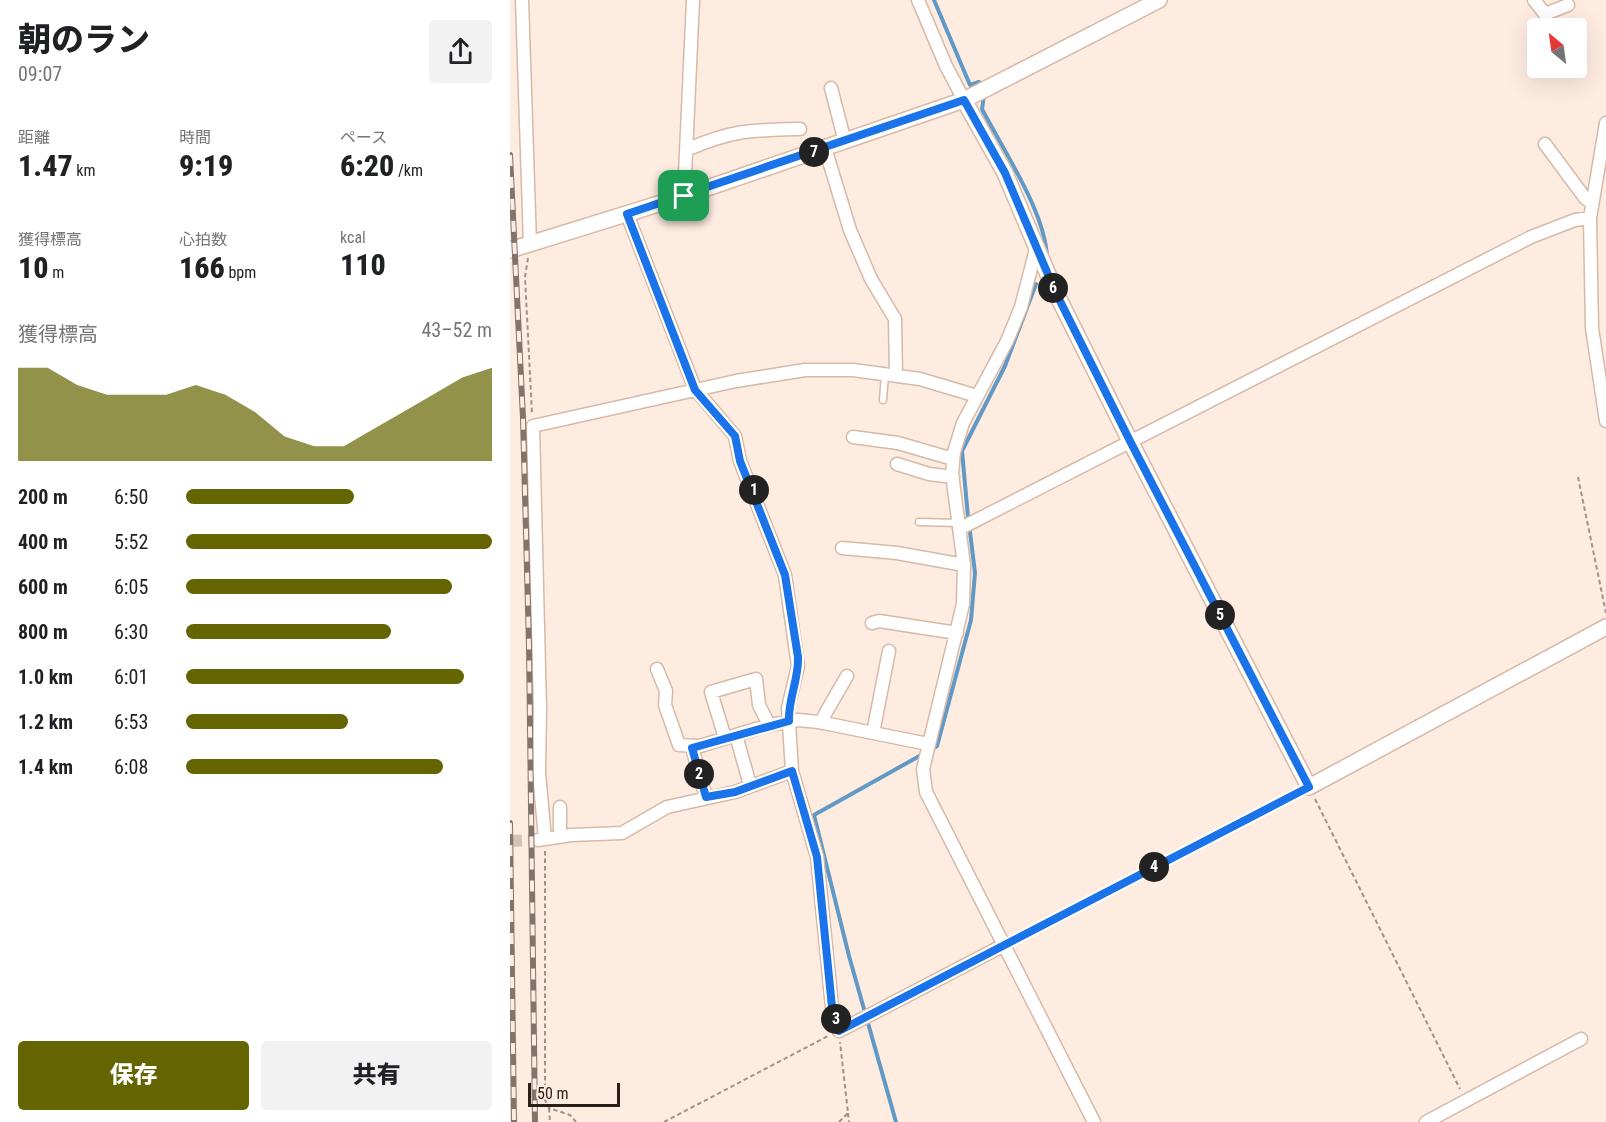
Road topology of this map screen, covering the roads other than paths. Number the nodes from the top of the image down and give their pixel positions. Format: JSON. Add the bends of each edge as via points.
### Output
{"nodes":[{"id":1,"x":522,"y":0,"type":"edge"},
{"id":2,"x":693,"y":0,"type":"edge"},
{"id":3,"x":918,"y":0,"type":"edge"},
{"id":4,"x":1159,"y":0,"type":"edge"},
{"id":5,"x":1534,"y":0,"type":"edge"},
{"id":6,"x":1568,"y":5,"type":"dead end"},
{"id":7,"x":831,"y":88,"type":"dead end"},
{"id":8,"x":964,"y":100,"type":"junction"},
{"id":9,"x":1606,"y":123,"type":"edge"},
{"id":10,"x":800,"y":129,"type":"dead end"},
{"id":11,"x":845,"y":142,"type":"junction"},
{"id":12,"x":1545,"y":144,"type":"dead end"},
{"id":13,"x":825,"y":148,"type":"junction"},
{"id":14,"x":686,"y":150,"type":"junction"},
{"id":15,"x":684,"y":196,"type":"junction"},
{"id":16,"x":1592,"y":203,"type":"junction"},
{"id":17,"x":627,"y":214,"type":"junction"},
{"id":18,"x":1590,"y":219,"type":"junction"},
{"id":19,"x":530,"y":244,"type":"junction"},
{"id":20,"x":1036,"y":249,"type":"junction"},
{"id":21,"x":510,"y":250,"type":"edge"},
{"id":22,"x":891,"y":375,"type":"junction"},
{"id":23,"x":695,"y":390,"type":"junction"},
{"id":24,"x":977,"y":396,"type":"junction"},
{"id":25,"x":883,"y":400,"type":"dead end"},
{"id":26,"x":1606,"y":422,"type":"edge"},
{"id":27,"x":853,"y":437,"type":"dead end"},
{"id":28,"x":1130,"y":441,"type":"junction"},
{"id":29,"x":953,"y":459,"type":"junction"},
{"id":30,"x":897,"y":464,"type":"dead end"},
{"id":31,"x":953,"y":477,"type":"junction"},
{"id":32,"x":919,"y":522,"type":"dead end"},
{"id":33,"x":960,"y":525,"type":"junction"},
{"id":34,"x":843,"y":548,"type":"dead end"},
{"id":35,"x":964,"y":565,"type":"junction"},
{"id":36,"x":872,"y":623,"type":"dead end"},
{"id":37,"x":1606,"y":627,"type":"edge"},
{"id":38,"x":957,"y":633,"type":"junction"},
{"id":39,"x":889,"y":651,"type":"dead end"},
{"id":40,"x":657,"y":669,"type":"dead end"},
{"id":41,"x":847,"y":676,"type":"dead end"},
{"id":42,"x":789,"y":721,"type":"junction"},
{"id":43,"x":822,"y":723,"type":"junction"},
{"id":44,"x":769,"y":725,"type":"junction"},
{"id":45,"x":873,"y":733,"type":"junction"},
{"id":46,"x":731,"y":737,"type":"junction"},
{"id":47,"x":927,"y":746,"type":"junction"},
{"id":48,"x":692,"y":748,"type":"junction"},
{"id":49,"x":792,"y":771,"type":"junction"},
{"id":50,"x":750,"y":785,"type":"junction"},
{"id":51,"x":706,"y":797,"type":"junction"},
{"id":52,"x":560,"y":807,"type":"dead end"},
{"id":53,"x":560,"y":836,"type":"junction"},
{"id":54,"x":1004,"y":945,"type":"junction"},
{"id":55,"x":1581,"y":1039,"type":"dead end"},
{"id":56,"x":1094,"y":1122,"type":"edge"},
{"id":57,"x":1426,"y":1122,"type":"edge"}],
"edges":[{"from":1,"to":19,"type":"street"},
{"from":2,"to":14,"type":"street"},
{"from":3,"to":8,"type":"street"},
{"from":4,"to":8,"type":"street"},
{"from":5,"to":6,"type":"street","via":[[1545,14]]},
{"from":7,"to":11,"type":"street"},
{"from":8,"to":11,"type":"street"},
{"from":8,"to":20,"type":"street","via":[[1005,173]]},
{"from":9,"to":16,"type":"street"},
{"from":10,"to":14,"type":"street","via":[[747,130]]},
{"from":11,"to":13,"type":"street"},
{"from":12,"to":16,"type":"street","via":[[1584,198]]},
{"from":13,"to":15,"type":"street"},
{"from":13,"to":22,"type":"street","via":[[850,230],[871,279],[895,319]]},
{"from":14,"to":15,"type":"street"},
{"from":15,"to":17,"type":"street"},
{"from":16,"to":18,"type":"street"},
{"from":17,"to":19,"type":"street"},
{"from":17,"to":23,"type":"street"},
{"from":18,"to":26,"type":"street","via":[[1592,328]]},
{"from":18,"to":28,"type":"street","via":[[1575,220],[1531,237]]},
{"from":19,"to":21,"type":"street"},
{"from":20,"to":24,"type":"street","via":[[1011,332]]},
{"from":20,"to":28,"type":"street"},
{"from":22,"to":23,"type":"street","via":[[806,370]]},
{"from":22,"to":24,"type":"street","via":[[929,381]]},
{"from":22,"to":25,"type":"lane"},
{"from":23,"to":42,"type":"street","via":[[735,436],[740,461],[785,575],[798,666],[788,708]]},
{"from":23,"to":53,"type":"street","via":[[533,426],[541,840]]},
{"from":24,"to":29,"type":"street","via":[[957,437]]},
{"from":27,"to":29,"type":"street","via":[[898,443]]},
{"from":28,"to":33,"type":"street"},
{"from":28,"to":37,"type":"street","via":[[1309,787]]},
{"from":29,"to":31,"type":"street"},
{"from":30,"to":31,"type":"street"},
{"from":31,"to":33,"type":"street"},
{"from":32,"to":33,"type":"lane"},
{"from":33,"to":35,"type":"street"},
{"from":34,"to":35,"type":"street"},
{"from":35,"to":38,"type":"street"},
{"from":36,"to":38,"type":"street"},
{"from":38,"to":47,"type":"street"},
{"from":39,"to":45,"type":"street"},
{"from":40,"to":48,"type":"street","via":[[679,745]]},
{"from":41,"to":43,"type":"street"},
{"from":42,"to":43,"type":"street"},
{"from":42,"to":44,"type":"street"},
{"from":42,"to":49,"type":"street"},
{"from":43,"to":45,"type":"street"},
{"from":44,"to":46,"type":"street"},
{"from":44,"to":46,"type":"street","via":[[759,705],[756,679],[711,692]]},
{"from":45,"to":47,"type":"street"},
{"from":46,"to":48,"type":"street"},
{"from":46,"to":50,"type":"street"},
{"from":47,"to":54,"type":"street","via":[[923,769],[926,792]]},
{"from":48,"to":51,"type":"street"},
{"from":49,"to":50,"type":"street"},
{"from":49,"to":54,"type":"street","via":[[817,857],[832,1007],[839,1031]]},
{"from":50,"to":51,"type":"street"},
{"from":51,"to":53,"type":"street","via":[[659,810],[622,833]]},
{"from":52,"to":53,"type":"street"},
{"from":54,"to":56,"type":"street"},
{"from":55,"to":57,"type":"street"}]}
